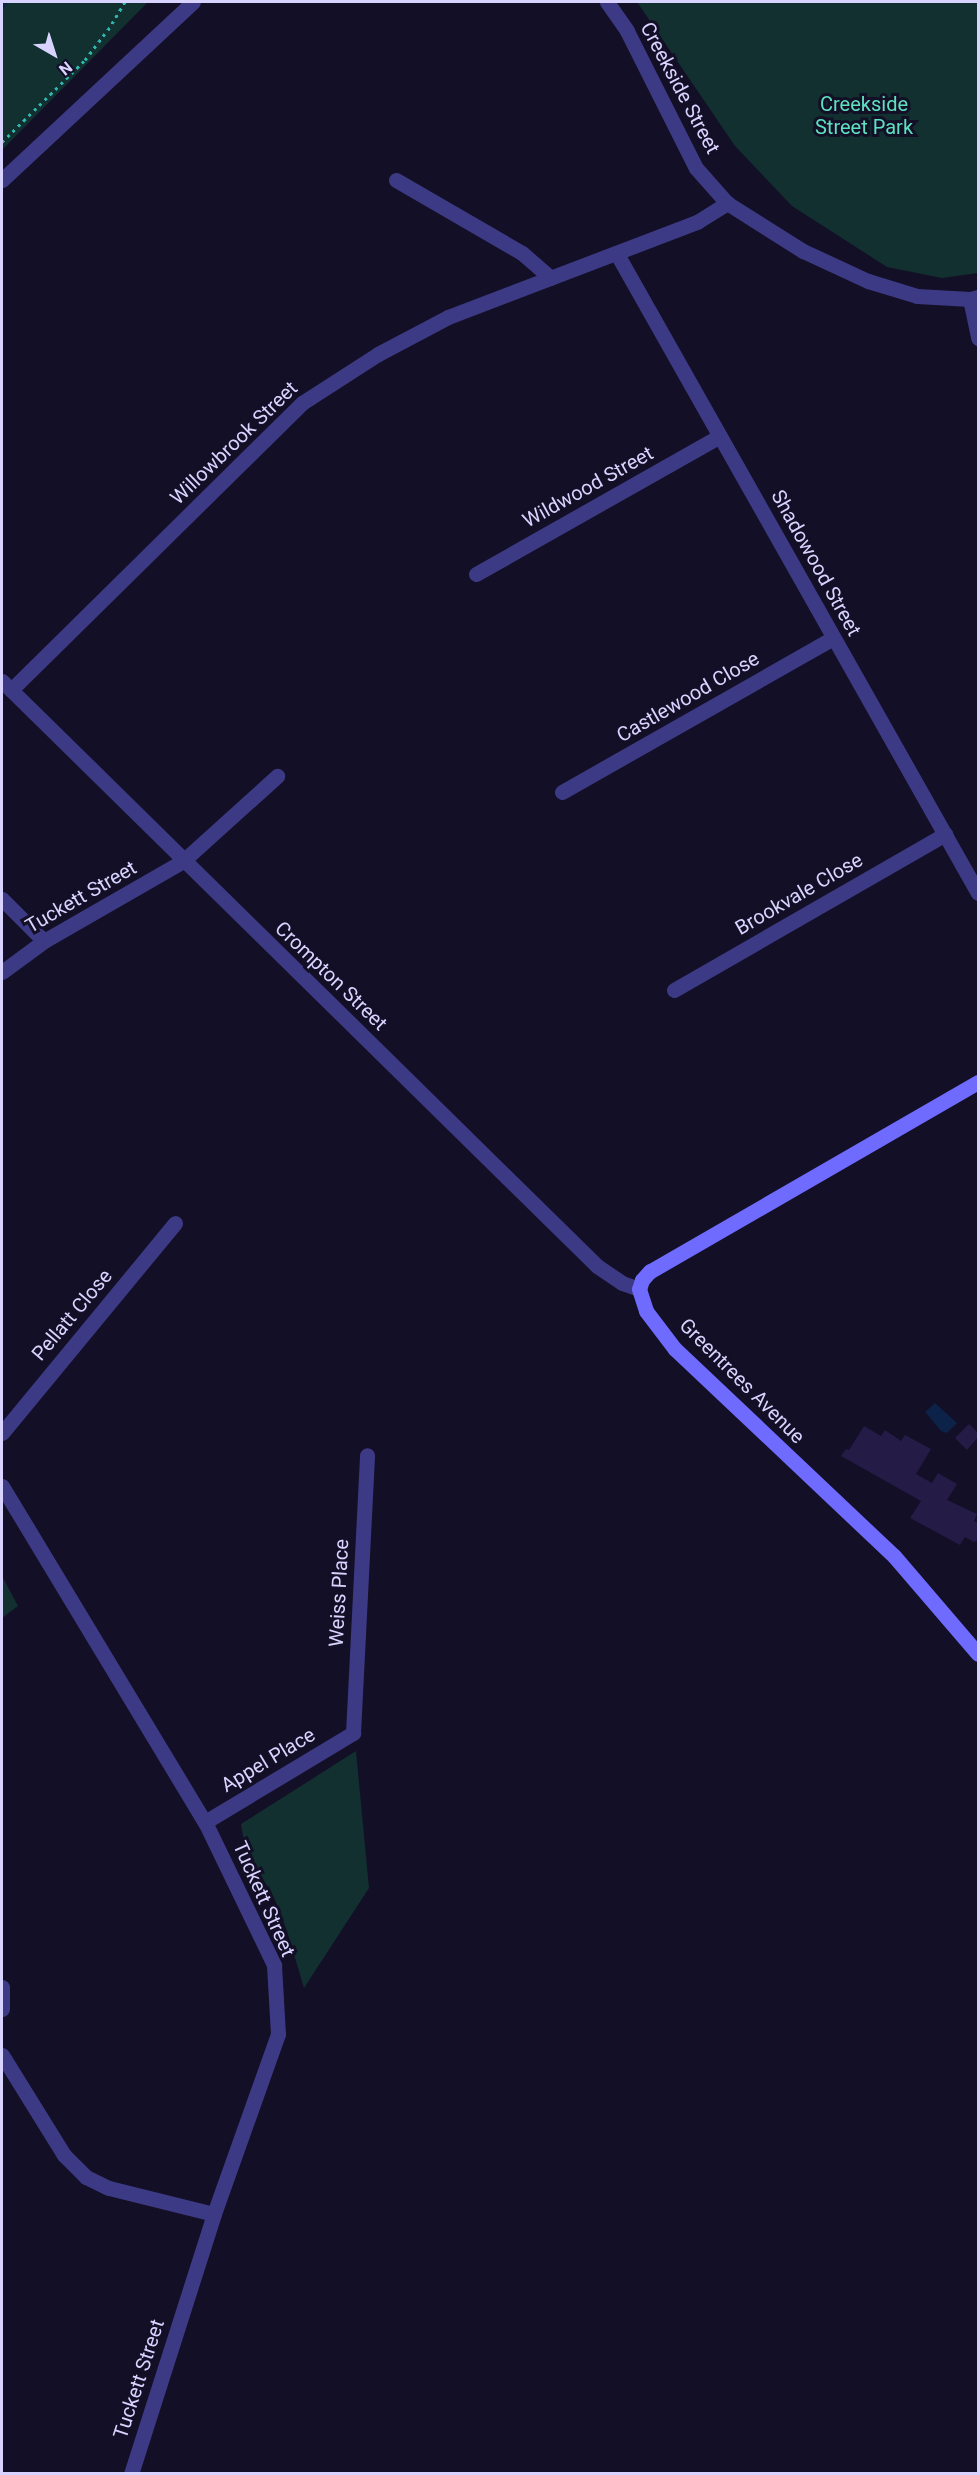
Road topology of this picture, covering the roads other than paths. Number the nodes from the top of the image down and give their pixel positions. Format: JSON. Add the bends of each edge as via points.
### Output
{"nodes":[{"id":1,"x":193,"y":2,"type":"edge"},
{"id":2,"x":607,"y":2,"type":"edge"},
{"id":3,"x":2,"y":180,"type":"edge"},
{"id":4,"x":396,"y":180,"type":"dead end"},
{"id":5,"x":727,"y":203,"type":"junction"},
{"id":6,"x":617,"y":254,"type":"junction"},
{"id":7,"x":551,"y":278,"type":"junction"},
{"id":8,"x":974,"y":298,"type":"edge"},
{"id":9,"x":978,"y":338,"type":"edge"},
{"id":10,"x":720,"y":436,"type":"junction"},
{"id":11,"x":476,"y":574,"type":"dead end"},
{"id":12,"x":833,"y":638,"type":"junction"},
{"id":13,"x":6,"y":686,"type":"edge"},
{"id":14,"x":277,"y":776,"type":"dead end"},
{"id":15,"x":562,"y":792,"type":"dead end"},
{"id":16,"x":945,"y":834,"type":"junction"},
{"id":17,"x":183,"y":861,"type":"junction"},
{"id":18,"x":978,"y":893,"type":"edge"},
{"id":19,"x":2,"y":898,"type":"edge"},
{"id":20,"x":44,"y":941,"type":"junction"},
{"id":21,"x":2,"y":972,"type":"edge"},
{"id":22,"x":674,"y":990,"type":"dead end"},
{"id":23,"x":978,"y":1082,"type":"edge"},
{"id":24,"x":175,"y":1223,"type":"dead end"},
{"id":25,"x":639,"y":1288,"type":"junction"},
{"id":26,"x":2,"y":1433,"type":"edge"},
{"id":27,"x":367,"y":1455,"type":"dead end"},
{"id":28,"x":2,"y":1486,"type":"edge"},
{"id":29,"x":978,"y":1654,"type":"edge"},
{"id":30,"x":353,"y":1733,"type":"joint"},
{"id":31,"x":205,"y":1822,"type":"junction"},
{"id":32,"x":2,"y":1987,"type":"edge"},
{"id":33,"x":2,"y":2009,"type":"edge"},
{"id":34,"x":2,"y":2055,"type":"edge"},
{"id":35,"x":214,"y":2214,"type":"junction"},
{"id":36,"x":131,"y":2474,"type":"edge"}],
"edges":[{"from":1,"to":3,"type":"street"},
{"from":2,"to":5,"type":"street","name":"Creekside Street","via":[[627,31],[696,168]]},
{"from":4,"to":7,"type":"street","via":[[522,253]]},
{"from":5,"to":6,"type":"street","name":"Willowbrook Street","via":[[697,222]]},
{"from":5,"to":8,"type":"street","name":"Creekside Street","via":[[803,251],[868,281],[917,296]]},
{"from":6,"to":7,"type":"street","name":"Willowbrook Street"},
{"from":6,"to":10,"type":"street","name":"Shadowood Street"},
{"from":7,"to":13,"type":"street","name":"Willowbrook Street","via":[[448,317],[378,354],[302,403]]},
{"from":8,"to":9,"type":"street"},
{"from":10,"to":11,"type":"street","name":"Wildwood Street"},
{"from":10,"to":12,"type":"street","name":"Shadowood Street"},
{"from":12,"to":15,"type":"street","name":"Castlewood Close"},
{"from":12,"to":16,"type":"street","name":"Shadowood Street"},
{"from":13,"to":17,"type":"street","name":"Crompton Street"},
{"from":14,"to":17,"type":"street","name":"Tuckett Street"},
{"from":16,"to":18,"type":"street","name":"Shadowood Street"},
{"from":16,"to":22,"type":"street","name":"Brookvale Close"},
{"from":17,"to":20,"type":"street","name":"Tuckett Street"},
{"from":17,"to":25,"type":"street","name":"Crompton Street","via":[[597,1266]]},
{"from":19,"to":20,"type":"street"},
{"from":20,"to":21,"type":"street","name":"Tuckett Street"},
{"from":23,"to":25,"type":"street","via":[[650,1271]]},
{"from":24,"to":26,"type":"street","name":"Pellatt Close"},
{"from":25,"to":29,"type":"street","name":"Greentrees Avenue","via":[[646,1311],[675,1349],[894,1556]]},
{"from":27,"to":30,"type":"street","name":"Weiss Place"},
{"from":28,"to":31,"type":"street","name":"Tuckett Street"},
{"from":30,"to":31,"type":"street","name":"Appel Place"},
{"from":31,"to":35,"type":"street","name":"Tuckett Street","via":[[274,1965],[278,2034]]},
{"from":32,"to":33,"type":"street"},
{"from":34,"to":35,"type":"street","via":[[64,2155],[86,2176],[109,2188]]},
{"from":35,"to":36,"type":"street","name":"Tuckett Street"}]}
